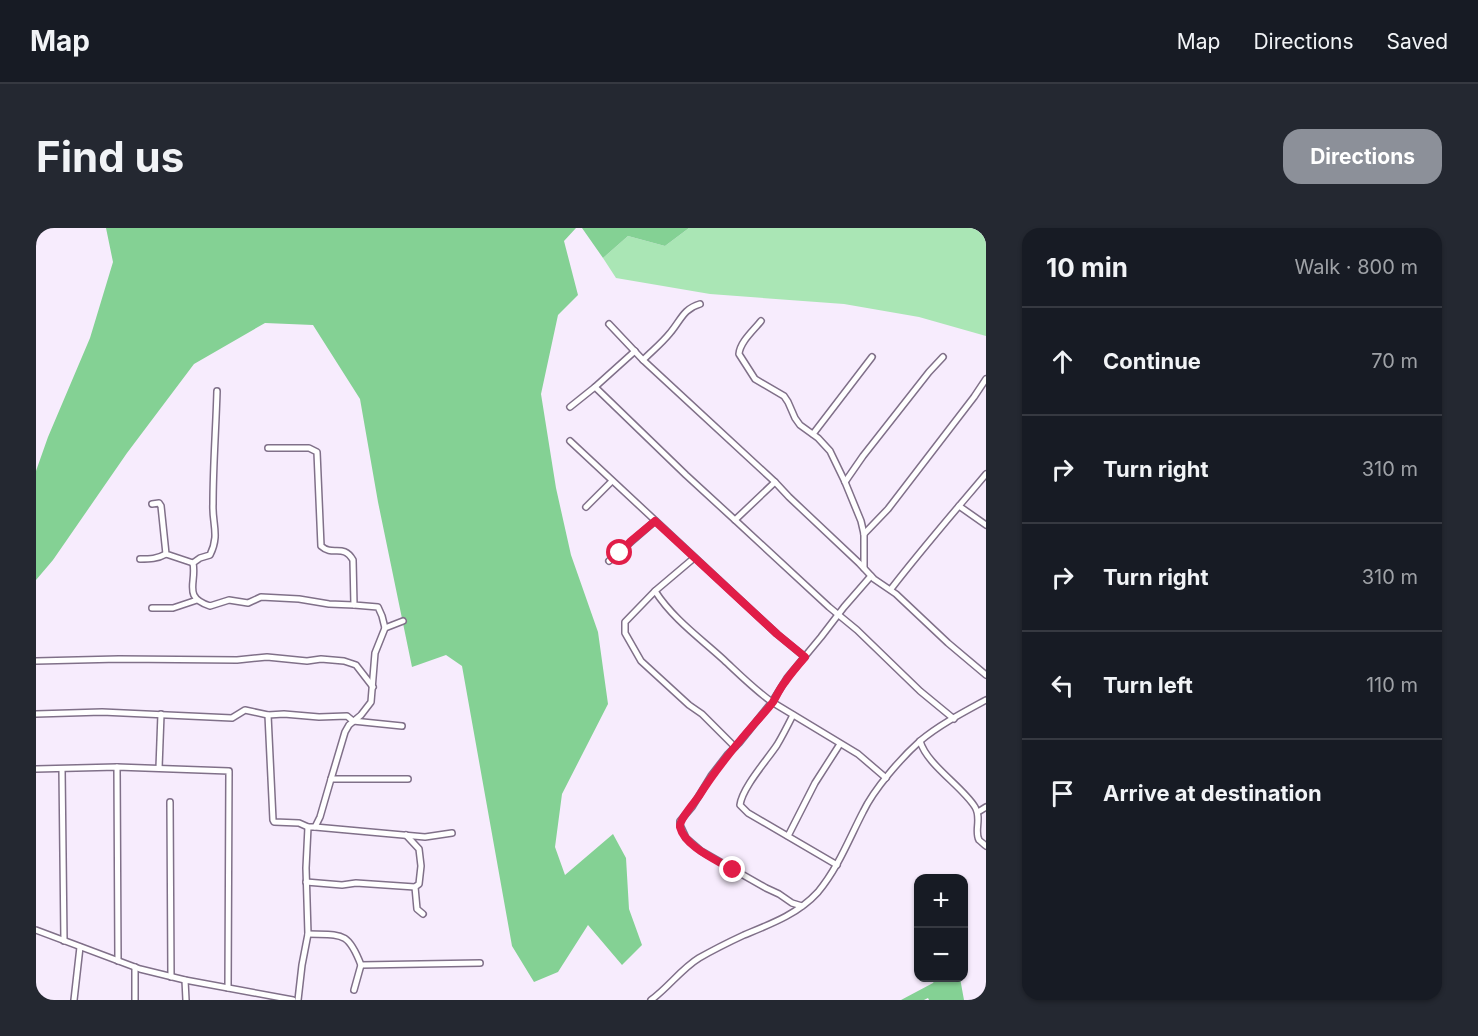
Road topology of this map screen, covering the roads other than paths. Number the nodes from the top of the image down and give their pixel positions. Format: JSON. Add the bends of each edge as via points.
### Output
{"nodes":[{"id":1,"x":700,"y":304,"type":"dead end"},
{"id":2,"x":761,"y":321,"type":"dead end"},
{"id":3,"x":609,"y":324,"type":"dead end"},
{"id":4,"x":635,"y":351,"type":"junction"},
{"id":5,"x":872,"y":357,"type":"dead end"},
{"id":6,"x":943,"y":357,"type":"dead end"},
{"id":7,"x":643,"y":360,"type":"junction"},
{"id":8,"x":986,"y":379,"type":"edge"},
{"id":9,"x":595,"y":387,"type":"junction"},
{"id":10,"x":217,"y":391,"type":"dead end"},
{"id":11,"x":570,"y":407,"type":"dead end"},
{"id":12,"x":813,"y":434,"type":"junction"},
{"id":13,"x":570,"y":441,"type":"dead end"},
{"id":14,"x":268,"y":448,"type":"dead end"},
{"id":15,"x":986,"y":474,"type":"edge"},
{"id":16,"x":612,"y":481,"type":"junction"},
{"id":17,"x":775,"y":482,"type":"junction"},
{"id":18,"x":845,"y":482,"type":"junction"},
{"id":19,"x":152,"y":504,"type":"dead end"},
{"id":20,"x":959,"y":506,"type":"junction"},
{"id":21,"x":586,"y":507,"type":"dead end"},
{"id":22,"x":735,"y":519,"type":"junction"},
{"id":23,"x":655,"y":521,"type":"junction"},
{"id":24,"x":986,"y":525,"type":"edge"},
{"id":25,"x":864,"y":534,"type":"junction"},
{"id":26,"x":166,"y":554,"type":"junction"},
{"id":27,"x":694,"y":558,"type":"junction"},
{"id":28,"x":140,"y":559,"type":"dead end"},
{"id":29,"x":609,"y":561,"type":"dead end"},
{"id":30,"x":193,"y":563,"type":"junction"},
{"id":31,"x":864,"y":568,"type":"junction"},
{"id":32,"x":871,"y":576,"type":"junction"},
{"id":33,"x":891,"y":589,"type":"junction"},
{"id":34,"x":655,"y":591,"type":"junction"},
{"id":35,"x":197,"y":600,"type":"junction"},
{"id":36,"x":354,"y":605,"type":"junction"},
{"id":37,"x":152,"y":608,"type":"dead end"},
{"id":38,"x":838,"y":614,"type":"junction"},
{"id":39,"x":402,"y":621,"type":"dead end"},
{"id":40,"x":385,"y":628,"type":"junction"},
{"id":41,"x":805,"y":657,"type":"junction"},
{"id":42,"x":36,"y":661,"type":"edge"},
{"id":43,"x":986,"y":675,"type":"edge"},
{"id":44,"x":373,"y":687,"type":"junction"},
{"id":45,"x":986,"y":700,"type":"edge"},
{"id":46,"x":772,"y":702,"type":"junction"},
{"id":47,"x":36,"y":714,"type":"edge"},
{"id":48,"x":161,"y":714,"type":"junction"},
{"id":49,"x":268,"y":715,"type":"junction"},
{"id":50,"x":793,"y":716,"type":"junction"},
{"id":51,"x":954,"y":719,"type":"junction"},
{"id":52,"x":353,"y":721,"type":"junction"},
{"id":53,"x":402,"y":726,"type":"dead end"},
{"id":54,"x":920,"y":741,"type":"junction"},
{"id":55,"x":840,"y":744,"type":"junction"},
{"id":56,"x":735,"y":747,"type":"junction"},
{"id":57,"x":117,"y":767,"type":"junction"},
{"id":58,"x":159,"y":768,"type":"junction"},
{"id":59,"x":36,"y":769,"type":"edge"},
{"id":60,"x":62,"y":769,"type":"junction"},
{"id":61,"x":886,"y":778,"type":"junction"},
{"id":62,"x":331,"y":779,"type":"junction"},
{"id":63,"x":408,"y":779,"type":"dead end"},
{"id":64,"x":170,"y":802,"type":"dead end"},
{"id":65,"x":986,"y":807,"type":"edge"},
{"id":66,"x":978,"y":812,"type":"junction"},
{"id":67,"x":311,"y":827,"type":"junction"},
{"id":68,"x":452,"y":833,"type":"dead end"},
{"id":69,"x":406,"y":835,"type":"junction"},
{"id":70,"x":788,"y":836,"type":"junction"},
{"id":71,"x":986,"y":846,"type":"edge"},
{"id":72,"x":837,"y":865,"type":"junction"},
{"id":73,"x":306,"y":882,"type":"junction"},
{"id":74,"x":415,"y":887,"type":"junction"},
{"id":75,"x":802,"y":906,"type":"junction"},
{"id":76,"x":423,"y":914,"type":"dead end"},
{"id":77,"x":36,"y":930,"type":"edge"},
{"id":78,"x":308,"y":934,"type":"junction"},
{"id":79,"x":64,"y":941,"type":"junction"},
{"id":80,"x":80,"y":947,"type":"junction"},
{"id":81,"x":118,"y":961,"type":"junction"},
{"id":82,"x":480,"y":963,"type":"dead end"},
{"id":83,"x":362,"y":965,"type":"junction"},
{"id":84,"x":135,"y":967,"type":"junction"},
{"id":85,"x":171,"y":976,"type":"junction"},
{"id":86,"x":185,"y":980,"type":"junction"},
{"id":87,"x":228,"y":988,"type":"junction"},
{"id":88,"x":354,"y":990,"type":"dead end"},
{"id":89,"x":74,"y":1000,"type":"edge"},
{"id":90,"x":135,"y":1000,"type":"edge"},
{"id":91,"x":186,"y":1000,"type":"edge"},
{"id":92,"x":293,"y":1000,"type":"edge"},
{"id":93,"x":298,"y":1000,"type":"edge"},
{"id":94,"x":651,"y":1000,"type":"edge"}],
"edges":[{"from":1,"to":7,"type":"street","via":[[690,307],[672,332]]},
{"from":2,"to":12,"type":"street","via":[[739,354],[755,379],[784,396],[800,425]]},
{"from":3,"to":4,"type":"street"},
{"from":4,"to":7,"type":"street"},
{"from":4,"to":9,"type":"street"},
{"from":5,"to":12,"type":"street"},
{"from":6,"to":18,"type":"street"},
{"from":7,"to":17,"type":"street"},
{"from":8,"to":25,"type":"street","via":[[888,509]]},
{"from":9,"to":11,"type":"street"},
{"from":9,"to":22,"type":"street"},
{"from":10,"to":30,"type":"street","via":[[215,542],[210,555]]},
{"from":12,"to":18,"type":"street","via":[[830,451]]},
{"from":13,"to":16,"type":"street"},
{"from":14,"to":36,"type":"street","via":[[309,448],[317,452],[320,543],[327,550],[347,552],[353,560]]},
{"from":15,"to":20,"type":"street"},
{"from":16,"to":21,"type":"street"},
{"from":16,"to":23,"type":"street"},
{"from":17,"to":22,"type":"street"},
{"from":17,"to":31,"type":"street"},
{"from":18,"to":25,"type":"street"},
{"from":19,"to":26,"type":"street","via":[[161,506]]},
{"from":20,"to":24,"type":"street"},
{"from":20,"to":33,"type":"street"},
{"from":22,"to":38,"type":"street"},
{"from":23,"to":27,"type":"street"},
{"from":23,"to":29,"type":"street"},
{"from":25,"to":31,"type":"street"},
{"from":26,"to":28,"type":"street"},
{"from":26,"to":30,"type":"street"},
{"from":27,"to":34,"type":"street"},
{"from":27,"to":41,"type":"street"},
{"from":30,"to":35,"type":"street","via":[[192,591]]},
{"from":31,"to":32,"type":"street"},
{"from":32,"to":33,"type":"street"},
{"from":32,"to":38,"type":"street"},
{"from":33,"to":43,"type":"street"},
{"from":34,"to":46,"type":"street","via":[[676,618]]},
{"from":34,"to":56,"type":"street","via":[[625,622],[625,633],[641,661]]},
{"from":35,"to":36,"type":"street","via":[[210,606],[229,600],[248,603],[261,597]]},
{"from":35,"to":37,"type":"street","via":[[173,608]]},
{"from":36,"to":40,"type":"street","via":[[378,607]]},
{"from":38,"to":41,"type":"street"},
{"from":38,"to":51,"type":"street"},
{"from":39,"to":40,"type":"street"},
{"from":40,"to":44,"type":"street","via":[[375,653]]},
{"from":41,"to":46,"type":"street"},
{"from":42,"to":44,"type":"street","via":[[321,659],[356,665]]},
{"from":44,"to":52,"type":"street","via":[[371,702]]},
{"from":45,"to":51,"type":"street"},
{"from":46,"to":50,"type":"street"},
{"from":46,"to":56,"type":"street"},
{"from":47,"to":48,"type":"street"},
{"from":48,"to":49,"type":"street","via":[[232,718],[245,711]]},
{"from":48,"to":58,"type":"street"},
{"from":49,"to":52,"type":"street","via":[[347,716]]},
{"from":49,"to":67,"type":"street","via":[[273,820]]},
{"from":50,"to":55,"type":"street"},
{"from":50,"to":70,"type":"street","via":[[740,802],[748,813]]},
{"from":51,"to":54,"type":"street"},
{"from":52,"to":53,"type":"street"},
{"from":52,"to":62,"type":"street","via":[[345,732]]},
{"from":54,"to":61,"type":"street"},
{"from":54,"to":66,"type":"street","via":[[925,752]]},
{"from":55,"to":61,"type":"street"},
{"from":55,"to":70,"type":"street"},
{"from":56,"to":75,"type":"street","via":[[680,821],[681,830],[701,851]]},
{"from":57,"to":58,"type":"street"},
{"from":57,"to":60,"type":"street"},
{"from":57,"to":81,"type":"street"},
{"from":58,"to":87,"type":"street","via":[[229,771]]},
{"from":59,"to":60,"type":"street"},
{"from":60,"to":79,"type":"street"},
{"from":61,"to":72,"type":"street","via":[[862,812]]},
{"from":62,"to":63,"type":"street"},
{"from":62,"to":67,"type":"street","via":[[320,817]]},
{"from":64,"to":85,"type":"street"},
{"from":65,"to":66,"type":"street"},
{"from":66,"to":71,"type":"street","via":[[978,837]]},
{"from":67,"to":69,"type":"street"},
{"from":67,"to":73,"type":"street"},
{"from":68,"to":69,"type":"street"},
{"from":69,"to":74,"type":"street","via":[[419,849],[421,866],[419,884]]},
{"from":70,"to":72,"type":"street"},
{"from":72,"to":75,"type":"street"},
{"from":73,"to":74,"type":"street"},
{"from":73,"to":78,"type":"street"},
{"from":74,"to":76,"type":"street","via":[[417,909]]},
{"from":75,"to":94,"type":"street","via":[[698,959]]},
{"from":77,"to":79,"type":"street"},
{"from":78,"to":83,"type":"street","via":[[349,940]]},
{"from":78,"to":93,"type":"street"},
{"from":79,"to":80,"type":"street"},
{"from":80,"to":81,"type":"street"},
{"from":80,"to":89,"type":"street"},
{"from":81,"to":84,"type":"street"},
{"from":82,"to":83,"type":"street"},
{"from":83,"to":88,"type":"street"},
{"from":84,"to":85,"type":"street"},
{"from":84,"to":90,"type":"street"},
{"from":85,"to":86,"type":"street"},
{"from":86,"to":87,"type":"street"},
{"from":86,"to":91,"type":"street"},
{"from":87,"to":92,"type":"street"}]}
